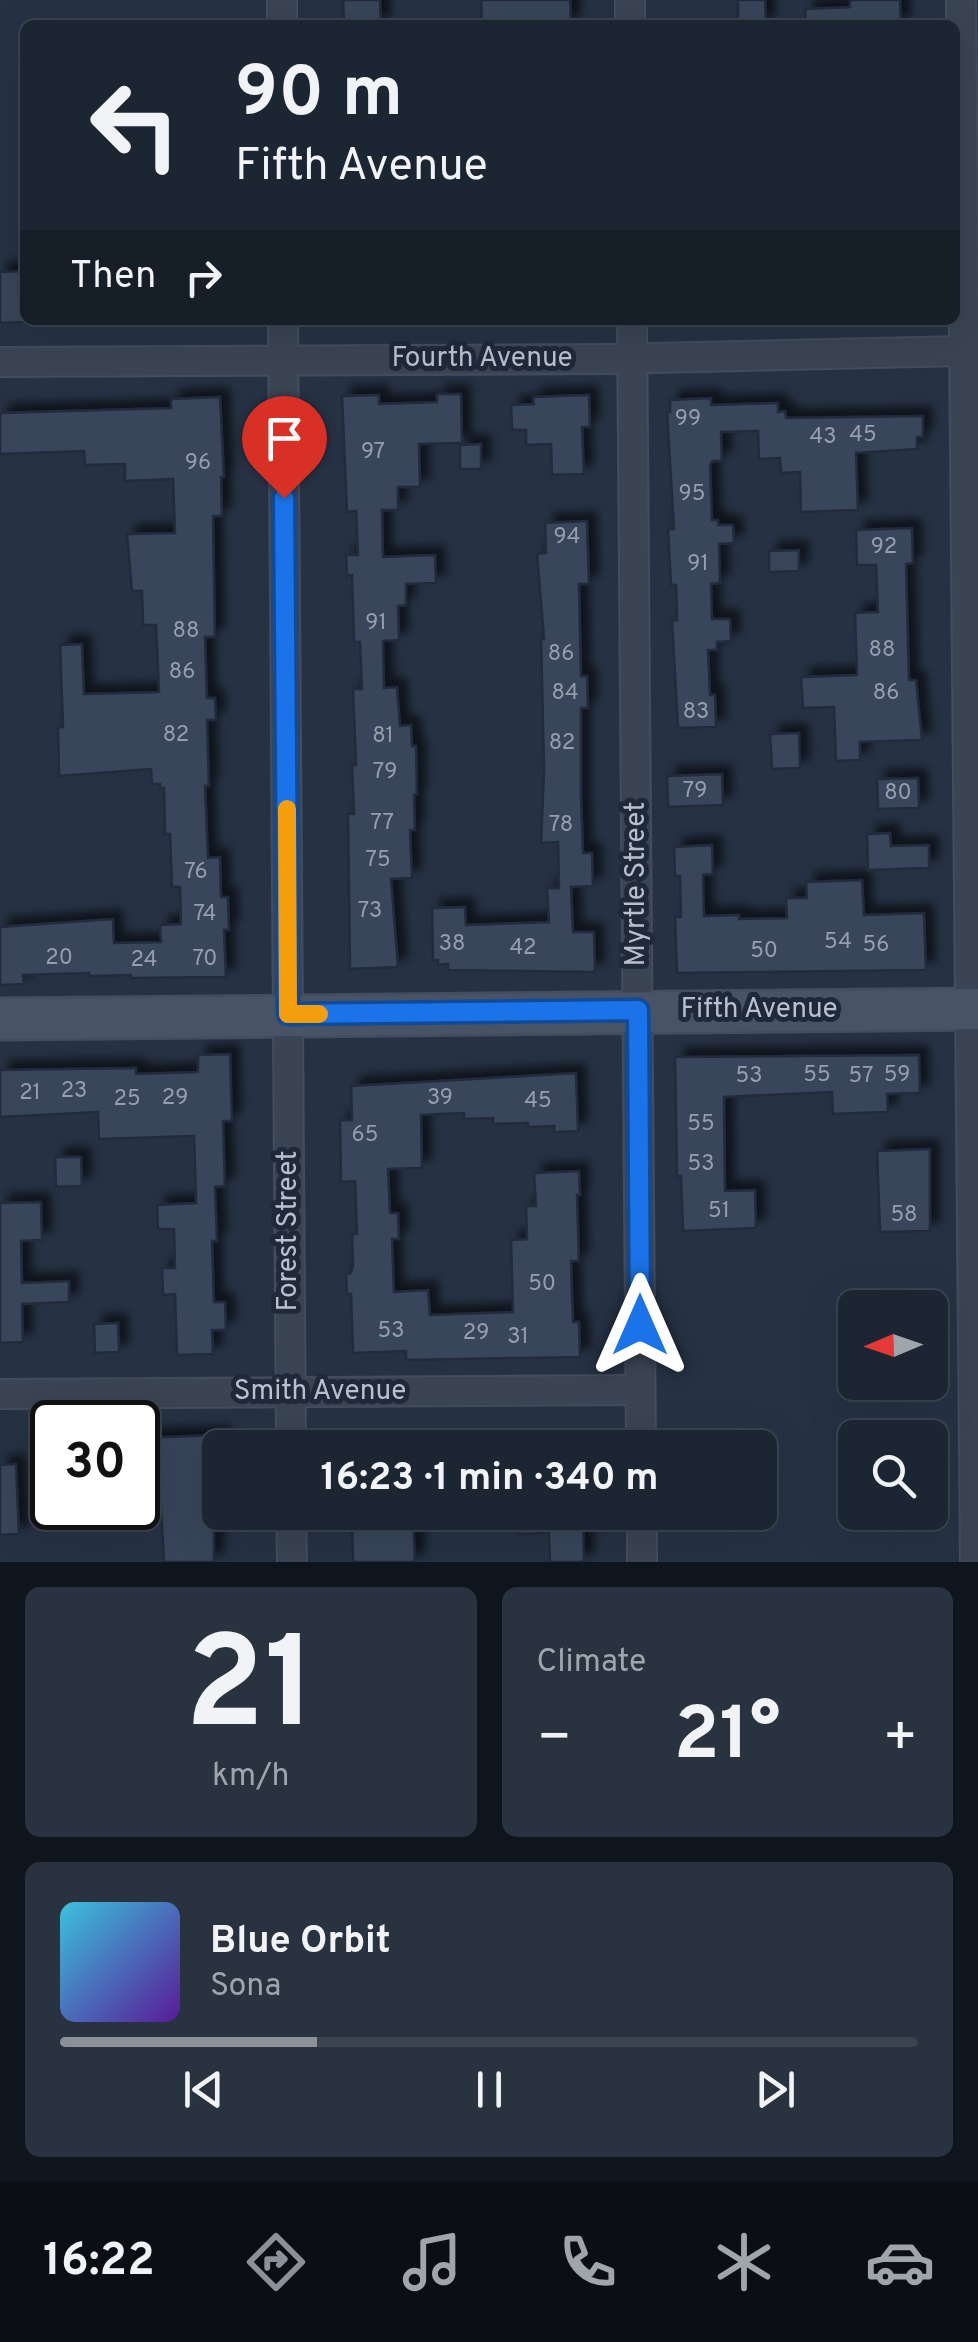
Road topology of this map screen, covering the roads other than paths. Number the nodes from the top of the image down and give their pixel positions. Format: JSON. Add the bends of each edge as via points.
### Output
{"nodes":[{"id":1,"x":962,"y":0,"type":"edge"},
{"id":2,"x":283,"y":325,"type":"edge"},
{"id":3,"x":632,"y":325,"type":"edge"},
{"id":4,"x":963,"y":351,"type":"junction"},
{"id":5,"x":633,"y":358,"type":"junction"},
{"id":6,"x":283,"y":360,"type":"junction"},
{"id":7,"x":0,"y":362,"type":"edge"},
{"id":8,"x":974,"y":1009,"type":"edge"},
{"id":9,"x":638,"y":1010,"type":"junction"},
{"id":10,"x":288,"y":1014,"type":"junction"},
{"id":11,"x":0,"y":1018,"type":"edge"},
{"id":12,"x":640,"y":1390,"type":"junction"},
{"id":13,"x":290,"y":1392,"type":"junction"},
{"id":14,"x":0,"y":1394,"type":"edge"},
{"id":15,"x":291,"y":1430,"type":"edge"},
{"id":16,"x":641,"y":1430,"type":"edge"},
{"id":17,"x":291,"y":1530,"type":"edge"},
{"id":18,"x":642,"y":1530,"type":"edge"},
{"id":19,"x":292,"y":1562,"type":"edge"},
{"id":20,"x":642,"y":1562,"type":"edge"},
{"id":21,"x":974,"y":1562,"type":"edge"}],
"edges":[{"from":1,"to":4,"type":"street"},
{"from":2,"to":6,"type":"street","name":"Forest Street"},
{"from":3,"to":5,"type":"street","name":"Myrtle Street"},
{"from":4,"to":5,"type":"street","name":"Fourth Avenue"},
{"from":4,"to":8,"type":"street"},
{"from":5,"to":6,"type":"street","name":"Fourth Avenue"},
{"from":5,"to":9,"type":"street","name":"Myrtle Street"},
{"from":6,"to":7,"type":"street","name":"Fourth Avenue"},
{"from":6,"to":10,"type":"street","name":"Forest Street"},
{"from":8,"to":9,"type":"street","name":"Fifth Avenue"},
{"from":8,"to":21,"type":"street"},
{"from":9,"to":10,"type":"street","name":"Fifth Avenue"},
{"from":9,"to":12,"type":"street","name":"Myrtle Street"},
{"from":10,"to":11,"type":"street","name":"Fifth Avenue"},
{"from":10,"to":13,"type":"street","name":"Forest Street"},
{"from":12,"to":13,"type":"street","name":"Smith Avenue"},
{"from":12,"to":16,"type":"street","name":"Myrtle Street"},
{"from":13,"to":14,"type":"street","name":"Smith Avenue"},
{"from":13,"to":15,"type":"street","name":"Forest Street"},
{"from":17,"to":19,"type":"street"},
{"from":18,"to":20,"type":"street"}]}
